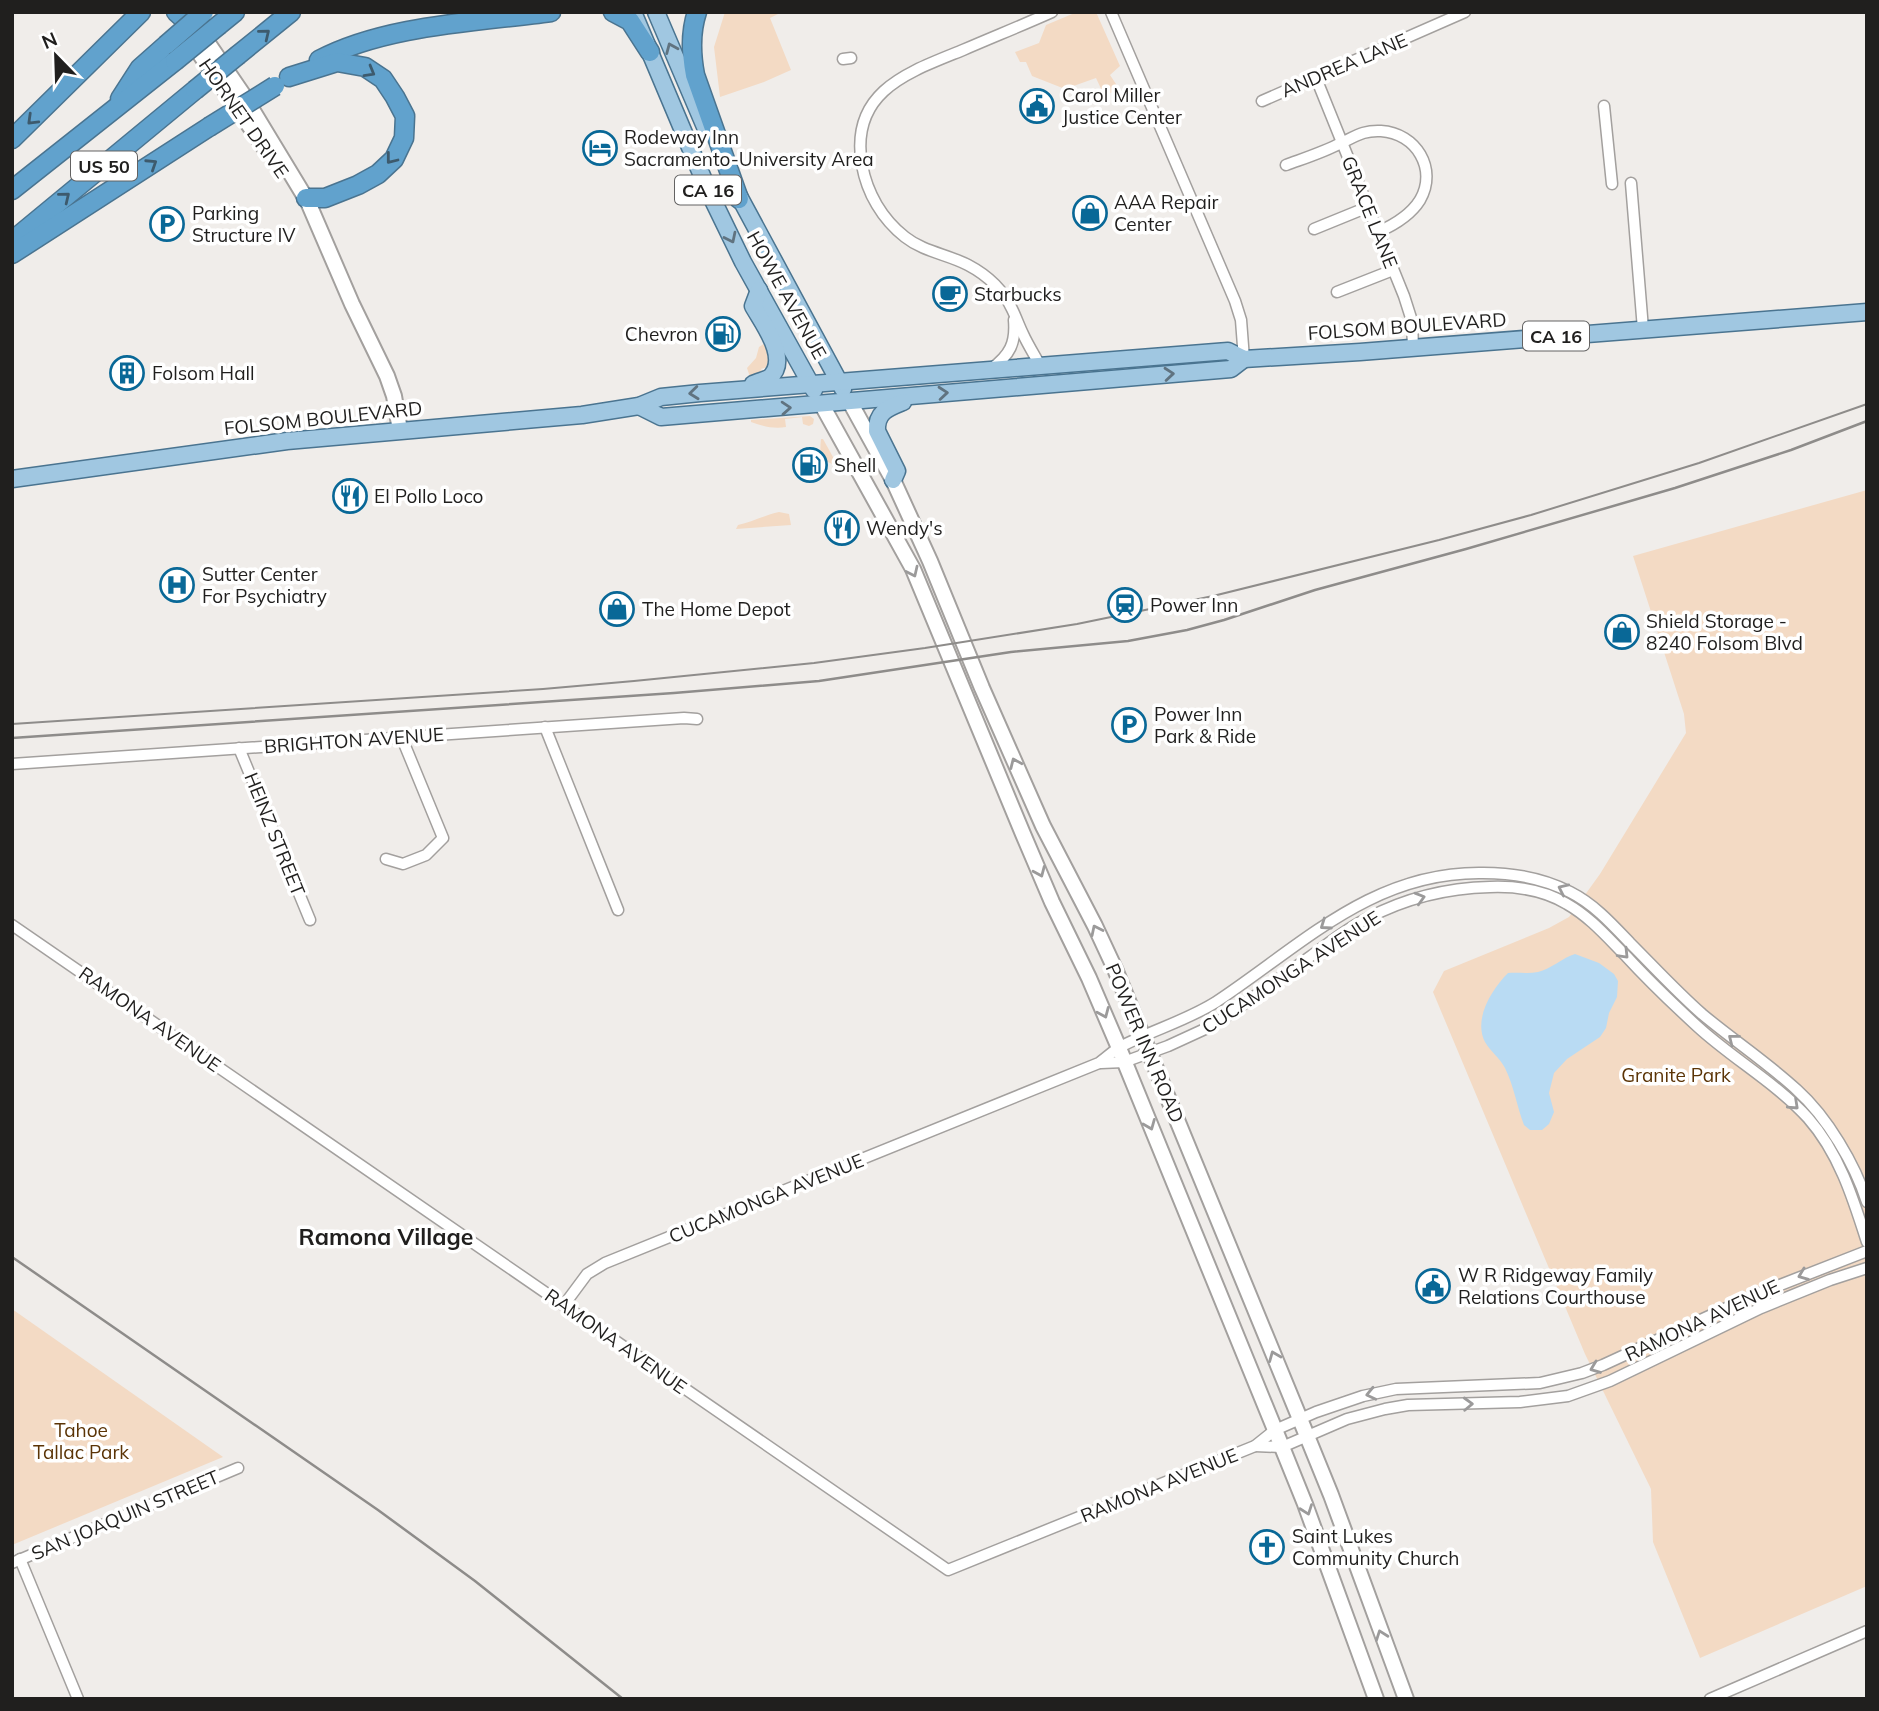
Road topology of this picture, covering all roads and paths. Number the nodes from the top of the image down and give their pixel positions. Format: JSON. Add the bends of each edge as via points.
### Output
{"nodes":[{"id":1,"x":126,"y":12,"type":"edge"},
{"id":2,"x":141,"y":12,"type":"edge"},
{"id":3,"x":171,"y":12,"type":"edge"},
{"id":4,"x":176,"y":12,"type":"edge"},
{"id":5,"x":235,"y":12,"type":"edge"},
{"id":6,"x":291,"y":12,"type":"edge"},
{"id":7,"x":551,"y":12,"type":"edge"},
{"id":8,"x":613,"y":12,"type":"edge"},
{"id":9,"x":633,"y":12,"type":"edge"},
{"id":10,"x":656,"y":12,"type":"edge"},
{"id":11,"x":697,"y":12,"type":"edge"},
{"id":12,"x":1052,"y":12,"type":"edge"},
{"id":13,"x":1111,"y":12,"type":"edge"},
{"id":14,"x":1465,"y":12,"type":"edge"},
{"id":15,"x":195,"y":16,"type":"edge"},
{"id":16,"x":105,"y":48,"type":"junction"},
{"id":17,"x":650,"y":52,"type":"junction"},
{"id":18,"x":170,"y":53,"type":"junction"},
{"id":19,"x":1316,"y":78,"type":"junction"},
{"id":20,"x":282,"y":81,"type":"junction"},
{"id":21,"x":1262,"y":101,"type":"dead end"},
{"id":22,"x":1604,"y":106,"type":"dead end"},
{"id":23,"x":12,"y":139,"type":"edge"},
{"id":24,"x":1342,"y":143,"type":"junction"},
{"id":25,"x":1286,"y":165,"type":"dead end"},
{"id":26,"x":1631,"y":183,"type":"dead end"},
{"id":27,"x":1612,"y":184,"type":"dead end"},
{"id":28,"x":12,"y":190,"type":"edge"},
{"id":29,"x":306,"y":198,"type":"junction"},
{"id":30,"x":739,"y":199,"type":"junction"},
{"id":31,"x":1368,"y":207,"type":"junction"},
{"id":32,"x":316,"y":223,"type":"junction"},
{"id":33,"x":1314,"y":229,"type":"dead end"},
{"id":34,"x":1378,"y":232,"type":"junction"},
{"id":35,"x":12,"y":241,"type":"edge"},
{"id":36,"x":12,"y":254,"type":"edge"},
{"id":37,"x":1393,"y":270,"type":"junction"},
{"id":38,"x":759,"y":290,"type":"junction"},
{"id":39,"x":1337,"y":292,"type":"dead end"},
{"id":40,"x":1012,"y":309,"type":"junction"},
{"id":41,"x":1867,"y":312,"type":"edge"},
{"id":42,"x":1643,"y":329,"type":"junction"},
{"id":43,"x":1413,"y":348,"type":"junction"},
{"id":44,"x":1244,"y":359,"type":"junction"},
{"id":45,"x":1041,"y":367,"type":"junction"},
{"id":46,"x":989,"y":370,"type":"junction"},
{"id":47,"x":839,"y":382,"type":"junction"},
{"id":48,"x":811,"y":384,"type":"junction"},
{"id":49,"x":737,"y":390,"type":"junction"},
{"id":50,"x":917,"y":396,"type":"junction"},
{"id":51,"x":850,"y":402,"type":"junction"},
{"id":52,"x":822,"y":405,"type":"junction"},
{"id":53,"x":639,"y":406,"type":"junction"},
{"id":54,"x":400,"y":430,"type":"junction"},
{"id":55,"x":12,"y":479,"type":"edge"},
{"id":56,"x":893,"y":480,"type":"junction"},
{"id":57,"x":697,"y":719,"type":"dead end"},
{"id":58,"x":545,"y":727,"type":"junction"},
{"id":59,"x":401,"y":736,"type":"junction"},
{"id":60,"x":239,"y":748,"type":"junction"},
{"id":61,"x":12,"y":764,"type":"edge"},
{"id":62,"x":386,"y":859,"type":"dead end"},
{"id":63,"x":618,"y":910,"type":"dead end"},
{"id":64,"x":310,"y":920,"type":"dead end"},
{"id":65,"x":12,"y":925,"type":"edge"},
{"id":66,"x":1143,"y":1037,"type":"junction"},
{"id":67,"x":1149,"y":1052,"type":"junction"},
{"id":68,"x":1121,"y":1055,"type":"junction"},
{"id":69,"x":1867,"y":1202,"type":"edge"},
{"id":70,"x":1867,"y":1242,"type":"edge"},
{"id":71,"x":1867,"y":1251,"type":"edge"},
{"id":72,"x":1867,"y":1268,"type":"edge"},
{"id":73,"x":564,"y":1305,"type":"junction"},
{"id":74,"x":1300,"y":1419,"type":"junction"},
{"id":75,"x":1275,"y":1430,"type":"junction"},
{"id":76,"x":1307,"y":1436,"type":"junction"},
{"id":77,"x":1255,"y":1446,"type":"junction"},
{"id":78,"x":1282,"y":1447,"type":"junction"},
{"id":79,"x":238,"y":1468,"type":"dead end"},
{"id":80,"x":16,"y":1561,"type":"edge"},
{"id":81,"x":1867,"y":1631,"type":"edge"},
{"id":82,"x":78,"y":1699,"type":"edge"},
{"id":83,"x":1376,"y":1699,"type":"edge"},
{"id":84,"x":1406,"y":1699,"type":"edge"},
{"id":85,"x":1710,"y":1699,"type":"edge"}],
"edges":[{"from":1,"to":16,"type":"highway"},
{"from":2,"to":16,"type":"highway"},
{"from":3,"to":32,"type":"main road","name":"HORNET DRIVE"},
{"from":4,"to":15,"type":"highway","via":[[186,21]]},
{"from":5,"to":18,"type":"highway","number":"US 50","bridge":true},
{"from":35,"to":6,"type":"highway","number":"US 50","one_way":true,"bridge":true},
{"from":7,"to":20,"type":"highway","via":[[388,35],[347,47]]},
{"from":8,"to":17,"type":"highway","via":[[629,21]]},
{"from":9,"to":17,"type":"main road","name":"HOWE AVENUE","number":"CA 16"},
{"from":30,"to":10,"type":"main road","name":"HOWE AVENUE","number":"CA 16","one_way":true},
{"from":11,"to":30,"type":"highway","via":[[692,36],[694,68]]},
{"from":12,"to":40,"type":"street","via":[[902,76],[874,102],[861,134],[866,182],[891,224],[921,248],[980,272]]},
{"from":13,"to":44,"type":"street","via":[[1235,301]]},
{"from":14,"to":19,"type":"street","name":"ANDREA LANE"},
{"from":15,"to":18,"type":"highway","bridge":true},
{"from":15,"to":29,"type":"main road","name":"HORNET DRIVE"},
{"from":16,"to":23,"type":"highway","one_way":true},
{"from":17,"to":38,"type":"main road","name":"HOWE AVENUE","number":"CA 16","one_way":true,"via":[[708,190]]},
{"from":18,"to":28,"type":"highway","number":"US 50","via":[[113,111]]},
{"from":19,"to":21,"type":"street","name":"ANDREA LANE"},
{"from":19,"to":24,"type":"street","name":"GRACE LANE"},
{"from":20,"to":29,"type":"highway","one_way":true,"via":[[337,62],[365,67],[383,79],[405,116],[404,138],[394,159],[378,174],[325,198]]},
{"from":36,"to":20,"type":"highway","one_way":true,"bridge":true},
{"from":22,"to":27,"type":"street"},
{"from":24,"to":25,"type":"street"},
{"from":24,"to":31,"type":"street","name":"GRACE LANE"},
{"from":24,"to":34,"type":"street","via":[[1368,131],[1397,134],[1410,141],[1425,163],[1421,198],[1404,218]]},
{"from":26,"to":42,"type":"street"},
{"from":29,"to":32,"type":"main road","name":"HORNET DRIVE"},
{"from":30,"to":47,"type":"main road","name":"HOWE AVENUE","number":"CA 16"},
{"from":31,"to":33,"type":"street"},
{"from":31,"to":34,"type":"street","name":"GRACE LANE"},
{"from":32,"to":54,"type":"main road","name":"HORNET DRIVE","via":[[387,376]]},
{"from":34,"to":37,"type":"street","name":"GRACE LANE"},
{"from":37,"to":39,"type":"street"},
{"from":37,"to":43,"type":"street","name":"GRACE LANE","via":[[1412,321]]},
{"from":38,"to":48,"type":"main road","name":"HOWE AVENUE","number":"CA 16"},
{"from":38,"to":49,"type":"main road","via":[[753,306],[777,359],[769,377]]},
{"from":40,"to":45,"type":"street"},
{"from":40,"to":46,"type":"street","via":[[1013,345]]},
{"from":41,"to":42,"type":"main road","name":"FOLSOM BOULEVARD","number":"CA 16"},
{"from":42,"to":43,"type":"main road","name":"FOLSOM BOULEVARD","number":"CA 16"},
{"from":43,"to":44,"type":"main road","name":"FOLSOM BOULEVARD","number":"CA 16"},
{"from":44,"to":45,"type":"main road","name":"FOLSOM BOULEVARD","number":"CA 16","via":[[1228,351]]},
{"from":50,"to":44,"type":"main road","name":"FOLSOM BOULEVARD","number":"CA 16","one_way":true,"via":[[1231,369]]},
{"from":45,"to":46,"type":"main road","name":"FOLSOM BOULEVARD","number":"CA 16"},
{"from":46,"to":47,"type":"main road","name":"FOLSOM BOULEVARD","number":"CA 16"},
{"from":47,"to":48,"type":"main road","name":"FOLSOM BOULEVARD"},
{"from":47,"to":51,"type":"main road","name":"HOWE AVENUE"},
{"from":48,"to":49,"type":"main road","name":"FOLSOM BOULEVARD"},
{"from":48,"to":52,"type":"main road","name":"HOWE AVENUE","number":"CA 16"},
{"from":49,"to":53,"type":"main road","name":"FOLSOM BOULEVARD","one_way":true,"via":[[662,397]]},
{"from":50,"to":51,"type":"main road","name":"FOLSOM BOULEVARD","number":"CA 16"},
{"from":50,"to":56,"type":"main road","via":[[888,408],[877,420],[877,431],[897,471]]},
{"from":51,"to":52,"type":"main road","name":"FOLSOM BOULEVARD","number":"CA 16"},
{"from":51,"to":56,"type":"main road","name":"POWER INN ROAD"},
{"from":53,"to":52,"type":"main road","name":"FOLSOM BOULEVARD","one_way":true,"via":[[661,417]]},
{"from":52,"to":68,"type":"main road","name":"POWER INN ROAD","one_way":true,"via":[[913,569],[1026,842]]},
{"from":53,"to":54,"type":"main road","name":"FOLSOM BOULEVARD","via":[[538,420]]},
{"from":54,"to":55,"type":"main road","name":"FOLSOM BOULEVARD","via":[[240,446]]},
{"from":66,"to":56,"type":"main road","name":"POWER INN ROAD","one_way":true,"via":[[1095,926],[1043,826]]},
{"from":57,"to":58,"type":"street","name":"BRIGHTON AVENUE"},
{"from":58,"to":59,"type":"street","name":"BRIGHTON AVENUE"},
{"from":58,"to":63,"type":"street"},
{"from":59,"to":60,"type":"street","name":"BRIGHTON AVENUE"},
{"from":59,"to":62,"type":"street","via":[[443,838],[426,855],[403,864]]},
{"from":60,"to":61,"type":"street","name":"BRIGHTON AVENUE"},
{"from":60,"to":64,"type":"street","name":"HEINZ STREET"},
{"from":65,"to":73,"type":"street","name":"RAMONA AVENUE"},
{"from":66,"to":67,"type":"main road","name":"POWER INN ROAD"},
{"from":66,"to":68,"type":"street","name":"CUCAMONGA AVENUE"},
{"from":69,"to":66,"type":"street","name":"CUCAMONGA AVENUE","one_way":true,"via":[[1838,1143],[1800,1092],[1680,995],[1592,905],[1537,880],[1501,873],[1442,875],[1376,895],[1196,1014]]},
{"from":67,"to":68,"type":"street","name":"CUCAMONGA AVENUE"},
{"from":67,"to":70,"type":"street","name":"CUCAMONGA AVENUE","one_way":true,"via":[[1224,1018],[1374,915],[1445,891],[1497,887],[1535,892],[1565,902],[1584,915],[1670,1002],[1808,1119],[1836,1159]]},
{"from":74,"to":67,"type":"main road","name":"POWER INN ROAD","one_way":true},
{"from":68,"to":73,"type":"street","name":"CUCAMONGA AVENUE","via":[[605,1263],[587,1274]]},
{"from":68,"to":75,"type":"main road","name":"POWER INN ROAD","one_way":true},
{"from":71,"to":74,"type":"street","name":"RAMONA AVENUE","one_way":true,"via":[[1767,1289],[1582,1373],[1518,1385],[1396,1389],[1339,1403]]},
{"from":76,"to":72,"type":"street","name":"RAMONA AVENUE","one_way":true,"via":[[1357,1416],[1397,1407],[1568,1396],[1610,1381],[1761,1308]]},
{"from":73,"to":77,"type":"street","name":"RAMONA AVENUE","via":[[948,1570]]},
{"from":74,"to":75,"type":"street","name":"RAMONA AVENUE"},
{"from":74,"to":76,"type":"main road","name":"POWER INN ROAD"},
{"from":75,"to":77,"type":"street","name":"RAMONA AVENUE"},
{"from":75,"to":78,"type":"main road","name":"POWER INN ROAD"},
{"from":76,"to":78,"type":"street","name":"RAMONA AVENUE"},
{"from":84,"to":76,"type":"main road","name":"POWER INN ROAD","one_way":true},
{"from":77,"to":78,"type":"street","name":"RAMONA AVENUE"},
{"from":78,"to":83,"type":"main road","name":"POWER INN ROAD","one_way":true},
{"from":79,"to":80,"type":"street","name":"SAN JOAQUIN STREET"},
{"from":80,"to":82,"type":"street"},
{"from":81,"to":85,"type":"street"}]}
